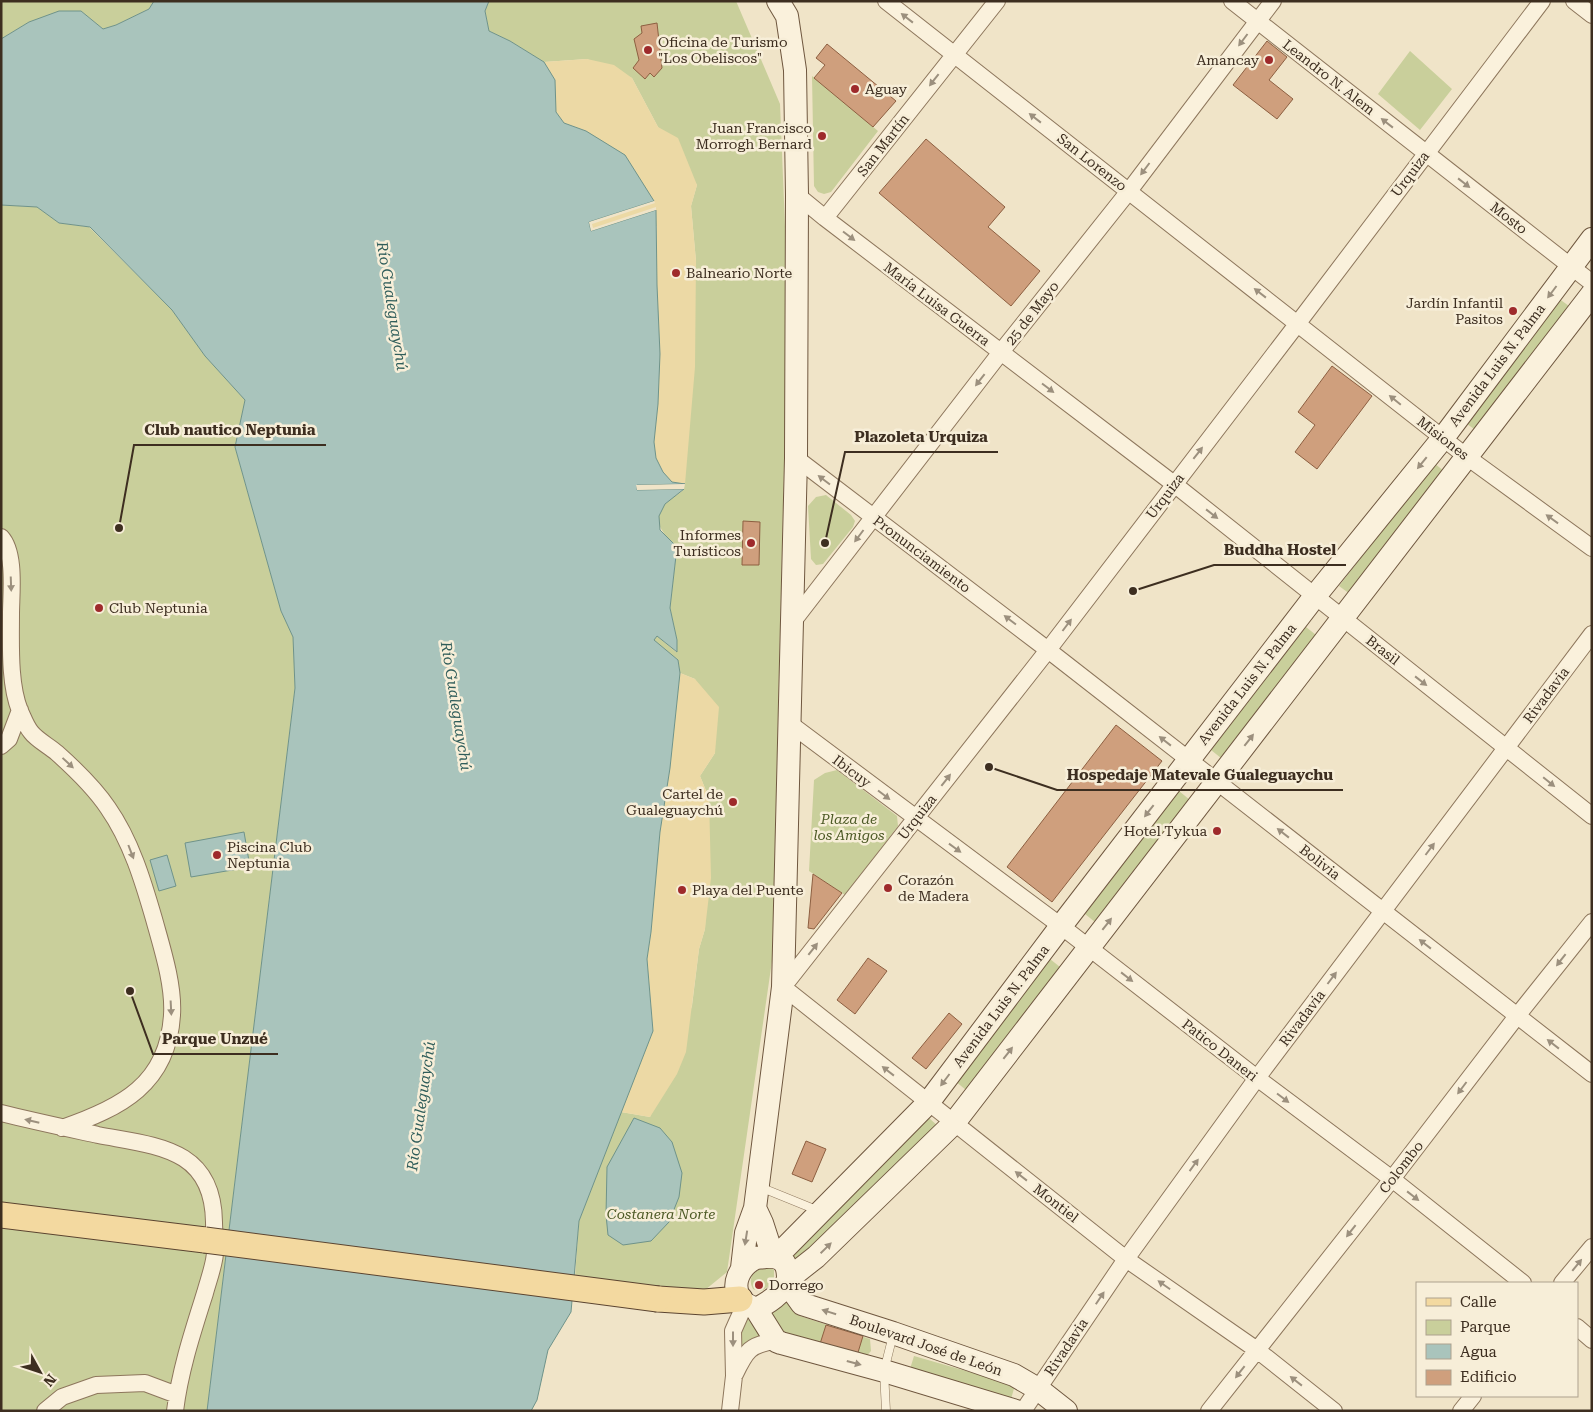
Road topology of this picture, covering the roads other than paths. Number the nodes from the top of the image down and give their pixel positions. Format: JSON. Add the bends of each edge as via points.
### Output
{"nodes":[{"id":1,"x":886,"y":1,"type":"edge"},
{"id":2,"x":997,"y":1,"type":"edge"},
{"id":3,"x":1232,"y":1,"type":"edge"},
{"id":4,"x":1273,"y":1,"type":"edge"},
{"id":5,"x":1542,"y":1,"type":"edge"},
{"id":6,"x":1574,"y":1,"type":"edge"},
{"id":7,"x":784,"y":6,"type":"edge"},
{"id":8,"x":1592,"y":15,"type":"edge"},
{"id":9,"x":1257,"y":22,"type":"junction"},
{"id":10,"x":954,"y":54,"type":"junction"},
{"id":11,"x":1426,"y":153,"type":"junction"},
{"id":12,"x":1129,"y":191,"type":"junction"},
{"id":13,"x":798,"y":195,"type":"junction"},
{"id":14,"x":825,"y":218,"type":"junction"},
{"id":15,"x":1592,"y":239,"type":"edge"},
{"id":16,"x":1571,"y":266,"type":"junction"},
{"id":17,"x":1592,"y":283,"type":"edge"},
{"id":18,"x":1592,"y":294,"type":"edge"},
{"id":19,"x":1298,"y":323,"type":"junction"},
{"id":20,"x":1001,"y":352,"type":"junction"},
{"id":21,"x":1442,"y":438,"type":"junction"},
{"id":22,"x":1467,"y":457,"type":"junction"},
{"id":23,"x":796,"y":458,"type":"junction"},
{"id":24,"x":1174,"y":484,"type":"junction"},
{"id":25,"x":874,"y":517,"type":"junction"},
{"id":26,"x":1,"y":537,"type":"edge"},
{"id":27,"x":1592,"y":548,"type":"edge"},
{"id":28,"x":1315,"y":596,"type":"junction"},
{"id":29,"x":1342,"y":618,"type":"junction"},
{"id":30,"x":790,"y":625,"type":"junction"},
{"id":31,"x":1592,"y":634,"type":"edge"},
{"id":32,"x":1048,"y":650,"type":"junction"},
{"id":33,"x":20,"y":710,"type":"junction"},
{"id":34,"x":789,"y":723,"type":"junction"},
{"id":35,"x":31,"y":732,"type":"junction"},
{"id":36,"x":5,"y":742,"type":"edge"},
{"id":37,"x":1506,"y":748,"type":"junction"},
{"id":38,"x":1189,"y":760,"type":"junction"},
{"id":39,"x":1217,"y":781,"type":"junction"},
{"id":40,"x":1592,"y":816,"type":"edge"},
{"id":41,"x":916,"y":819,"type":"junction"},
{"id":42,"x":1383,"y":911,"type":"junction"},
{"id":43,"x":1592,"y":922,"type":"edge"},
{"id":44,"x":1060,"y":926,"type":"junction"},
{"id":45,"x":1089,"y":948,"type":"junction"},
{"id":46,"x":783,"y":987,"type":"junction"},
{"id":47,"x":1517,"y":1016,"type":"junction"},
{"id":48,"x":1592,"y":1074,"type":"edge"},
{"id":49,"x":1257,"y":1078,"type":"junction"},
{"id":50,"x":928,"y":1103,"type":"junction"},
{"id":51,"x":106,"y":1110,"type":"junction"},
{"id":52,"x":1,"y":1113,"type":"edge"},
{"id":53,"x":954,"y":1123,"type":"junction"},
{"id":54,"x":62,"y":1128,"type":"junction"},
{"id":55,"x":123,"y":1140,"type":"junction"},
{"id":56,"x":1392,"y":1180,"type":"junction"},
{"id":57,"x":757,"y":1186,"type":"junction"},
{"id":58,"x":755,"y":1208,"type":"junction"},
{"id":59,"x":821,"y":1212,"type":"junction"},
{"id":60,"x":1,"y":1215,"type":"edge"},
{"id":61,"x":1592,"y":1247,"type":"edge"},
{"id":62,"x":775,"y":1257,"type":"junction"},
{"id":63,"x":1126,"y":1259,"type":"junction"},
{"id":64,"x":742,"y":1268,"type":"junction"},
{"id":65,"x":788,"y":1281,"type":"junction"},
{"id":66,"x":1522,"y":1282,"type":"edge"},
{"id":67,"x":1563,"y":1282,"type":"edge"},
{"id":68,"x":747,"y":1304,"type":"junction"},
{"id":69,"x":1578,"y":1328,"type":"edge"},
{"id":70,"x":893,"y":1333,"type":"junction"},
{"id":71,"x":1592,"y":1340,"type":"edge"},
{"id":72,"x":776,"y":1341,"type":"junction"},
{"id":73,"x":1257,"y":1350,"type":"junction"},
{"id":74,"x":884,"y":1370,"type":"junction"},
{"id":75,"x":734,"y":1376,"type":"junction"},
{"id":76,"x":1038,"y":1388,"type":"junction"},
{"id":77,"x":1472,"y":1397,"type":"edge"},
{"id":78,"x":176,"y":1403,"type":"edge"},
{"id":79,"x":45,"y":1411,"type":"edge"},
{"id":80,"x":730,"y":1411,"type":"edge"},
{"id":81,"x":886,"y":1411,"type":"edge"},
{"id":82,"x":1016,"y":1411,"type":"edge"},
{"id":83,"x":1024,"y":1411,"type":"edge"},
{"id":84,"x":1066,"y":1411,"type":"edge"},
{"id":85,"x":1209,"y":1411,"type":"edge"},
{"id":86,"x":1334,"y":1411,"type":"edge"},
{"id":87,"x":1461,"y":1411,"type":"edge"}],
"edges":[{"from":10,"to":1,"type":"street","name":"San Lorenzo","one_way":true},
{"from":2,"to":10,"type":"street","name":"San Martín"},
{"from":3,"to":9,"type":"street","name":"Leandro N. Alem"},
{"from":4,"to":9,"type":"street","name":"25 de Mayo"},
{"from":5,"to":11,"type":"street","name":"Urquiza"},
{"from":6,"to":8,"type":"street"},
{"from":7,"to":13,"type":"main road","via":[[795,70]]},
{"from":11,"to":9,"type":"street","name":"Leandro N. Alem","one_way":true},
{"from":9,"to":12,"type":"street","name":"25 de Mayo","one_way":true},
{"from":12,"to":10,"type":"street","name":"San Lorenzo","one_way":true},
{"from":10,"to":14,"type":"street","name":"San Martín","one_way":true},
{"from":11,"to":16,"type":"street","name":"Mosto","one_way":true},
{"from":11,"to":19,"type":"street","name":"Urquiza"},
{"from":19,"to":12,"type":"street","name":"San Lorenzo","one_way":true},
{"from":12,"to":20,"type":"street","name":"25 de Mayo"},
{"from":13,"to":14,"type":"street","name":"María Luisa Guerra"},
{"from":13,"to":23,"type":"main road"},
{"from":14,"to":20,"type":"street","name":"María Luisa Guerra","one_way":true},
{"from":15,"to":16,"type":"main road","name":"Avenida Luis N. Palma"},
{"from":16,"to":17,"type":"street","name":"Mosto"},
{"from":16,"to":21,"type":"main road","name":"Avenida Luis N. Palma","one_way":true},
{"from":18,"to":22,"type":"main road"},
{"from":21,"to":19,"type":"street","name":"Misiones","one_way":true},
{"from":24,"to":19,"type":"street","name":"Urquiza","one_way":true},
{"from":20,"to":24,"type":"street","name":"María Luisa Guerra","one_way":true},
{"from":20,"to":25,"type":"street","name":"25 de Mayo","one_way":true},
{"from":21,"to":22,"type":"street","name":"Misiones"},
{"from":21,"to":28,"type":"main road","name":"Avenida Luis N. Palma","one_way":true},
{"from":27,"to":22,"type":"street","name":"Misiones","one_way":true},
{"from":22,"to":29,"type":"main road"},
{"from":25,"to":23,"type":"street","name":"Pronunciamiento","one_way":true},
{"from":23,"to":30,"type":"main road"},
{"from":24,"to":28,"type":"street","name":"Brasil","one_way":true},
{"from":32,"to":24,"type":"street","name":"Urquiza","one_way":true},
{"from":25,"to":30,"type":"street","name":"25 de Mayo","one_way":true},
{"from":32,"to":25,"type":"street","name":"Pronunciamiento","one_way":true},
{"from":26,"to":33,"type":"street","one_way":true,"via":[[10,561],[12,660]]},
{"from":28,"to":29,"type":"street","name":"Brasil"},
{"from":28,"to":38,"type":"main road","name":"Avenida Luis N. Palma"},
{"from":29,"to":37,"type":"street","name":"Brasil","one_way":true},
{"from":39,"to":29,"type":"main road","one_way":true},
{"from":30,"to":34,"type":"main road"},
{"from":31,"to":37,"type":"street","name":"Rivadavia"},
{"from":38,"to":32,"type":"street","name":"Bolivia","one_way":true},
{"from":41,"to":32,"type":"street","name":"Urquiza","one_way":true},
{"from":33,"to":35,"type":"street"},
{"from":33,"to":36,"type":"street"},
{"from":34,"to":41,"type":"street","name":"Ibicuy","one_way":true},
{"from":34,"to":46,"type":"main road"},
{"from":35,"to":36,"type":"street"},
{"from":35,"to":51,"type":"street","one_way":true,"via":[[85,779],[109,809],[129,844],[169,980],[172,1014],[169,1038],[160,1062],[145,1084]]},
{"from":37,"to":40,"type":"street","name":"Brasil","one_way":true},
{"from":42,"to":37,"type":"street","name":"Rivadavia","one_way":true},
{"from":38,"to":39,"type":"street","name":"Bolivia"},
{"from":38,"to":44,"type":"main road","name":"Avenida Luis N. Palma","one_way":true},
{"from":42,"to":39,"type":"street","name":"Bolivia","one_way":true},
{"from":45,"to":39,"type":"main road","one_way":true},
{"from":41,"to":44,"type":"street","name":"Patico Daneri","one_way":true},
{"from":46,"to":41,"type":"street","name":"Urquiza","one_way":true},
{"from":47,"to":42,"type":"street","name":"Bolivia","one_way":true},
{"from":49,"to":42,"type":"street","name":"Rivadavia","one_way":true},
{"from":43,"to":47,"type":"street","name":"Colombo","one_way":true},
{"from":44,"to":45,"type":"street","name":"Patico Daneri"},
{"from":44,"to":50,"type":"main road","name":"Avenida Luis N. Palma","one_way":true},
{"from":45,"to":49,"type":"street","name":"Patico Daneri","one_way":true},
{"from":53,"to":45,"type":"main road","one_way":true},
{"from":50,"to":46,"type":"street","name":"Montiel","one_way":true},
{"from":46,"to":57,"type":"main road"},
{"from":48,"to":47,"type":"street","name":"Bolivia","one_way":true},
{"from":47,"to":56,"type":"street","name":"Colombo","one_way":true},
{"from":49,"to":56,"type":"street","name":"Patico Daneri","one_way":true},
{"from":63,"to":49,"type":"street","name":"Rivadavia","one_way":true},
{"from":50,"to":53,"type":"street","name":"Montiel"},
{"from":50,"to":59,"type":"main road","name":"Avenida Luis N. Palma"},
{"from":51,"to":54,"type":"street"},
{"from":51,"to":55,"type":"street","via":[[104,1118],[107,1124]]},
{"from":54,"to":52,"type":"street","one_way":true},
{"from":63,"to":53,"type":"street","name":"Montiel","one_way":true},
{"from":65,"to":53,"type":"main road","one_way":true},
{"from":54,"to":55,"type":"street"},
{"from":55,"to":78,"type":"street","via":[[158,1146],[186,1158],[207,1182],[214,1208],[215,1258]]},
{"from":56,"to":66,"type":"street","name":"Patico Daneri","one_way":true},
{"from":56,"to":73,"type":"street","name":"Colombo","one_way":true},
{"from":57,"to":58,"type":"main road"},
{"from":57,"to":59,"type":"lane"},
{"from":58,"to":62,"type":"main road"},
{"from":58,"to":64,"type":"main road","one_way":true,"via":[[746,1233]]},
{"from":59,"to":62,"type":"main road","name":"Avenida Luis N. Palma"},
{"from":60,"to":68,"type":"main road","bridge":true,"via":[[658,1299]]},
{"from":67,"to":61,"type":"street","one_way":true},
{"from":62,"to":64,"type":"main road","via":[[754,1258]]},
{"from":62,"to":65,"type":"main road","via":[[784,1262]]},
{"from":73,"to":63,"type":"street","name":"Montiel","one_way":true},
{"from":76,"to":63,"type":"street","name":"Rivadavia","one_way":true},
{"from":64,"to":68,"type":"main road","via":[[736,1288]]},
{"from":65,"to":68,"type":"main road","via":[[774,1299]]},
{"from":70,"to":65,"type":"main road","name":"Boulevard José de León","one_way":true,"via":[[802,1304]]},
{"from":68,"to":72,"type":"main road"},
{"from":68,"to":75,"type":"street","one_way":true,"via":[[733,1331]]},
{"from":69,"to":71,"type":"street"},
{"from":70,"to":74,"type":"lane"},
{"from":70,"to":76,"type":"main road","name":"Boulevard José de León","via":[[1014,1375]]},
{"from":72,"to":74,"type":"main road","one_way":true},
{"from":72,"to":75,"type":"street","via":[[751,1348]]},
{"from":73,"to":85,"type":"street","name":"Colombo","one_way":true},
{"from":86,"to":73,"type":"street","name":"Montiel","one_way":true},
{"from":74,"to":81,"type":"lane"},
{"from":74,"to":82,"type":"main road"},
{"from":75,"to":80,"type":"street"},
{"from":76,"to":83,"type":"street","name":"Rivadavia"},
{"from":76,"to":84,"type":"main road","name":"Boulevard José de León"},
{"from":77,"to":87,"type":"street"},
{"from":78,"to":79,"type":"street","via":[[145,1382],[96,1385],[62,1397]]}]}
